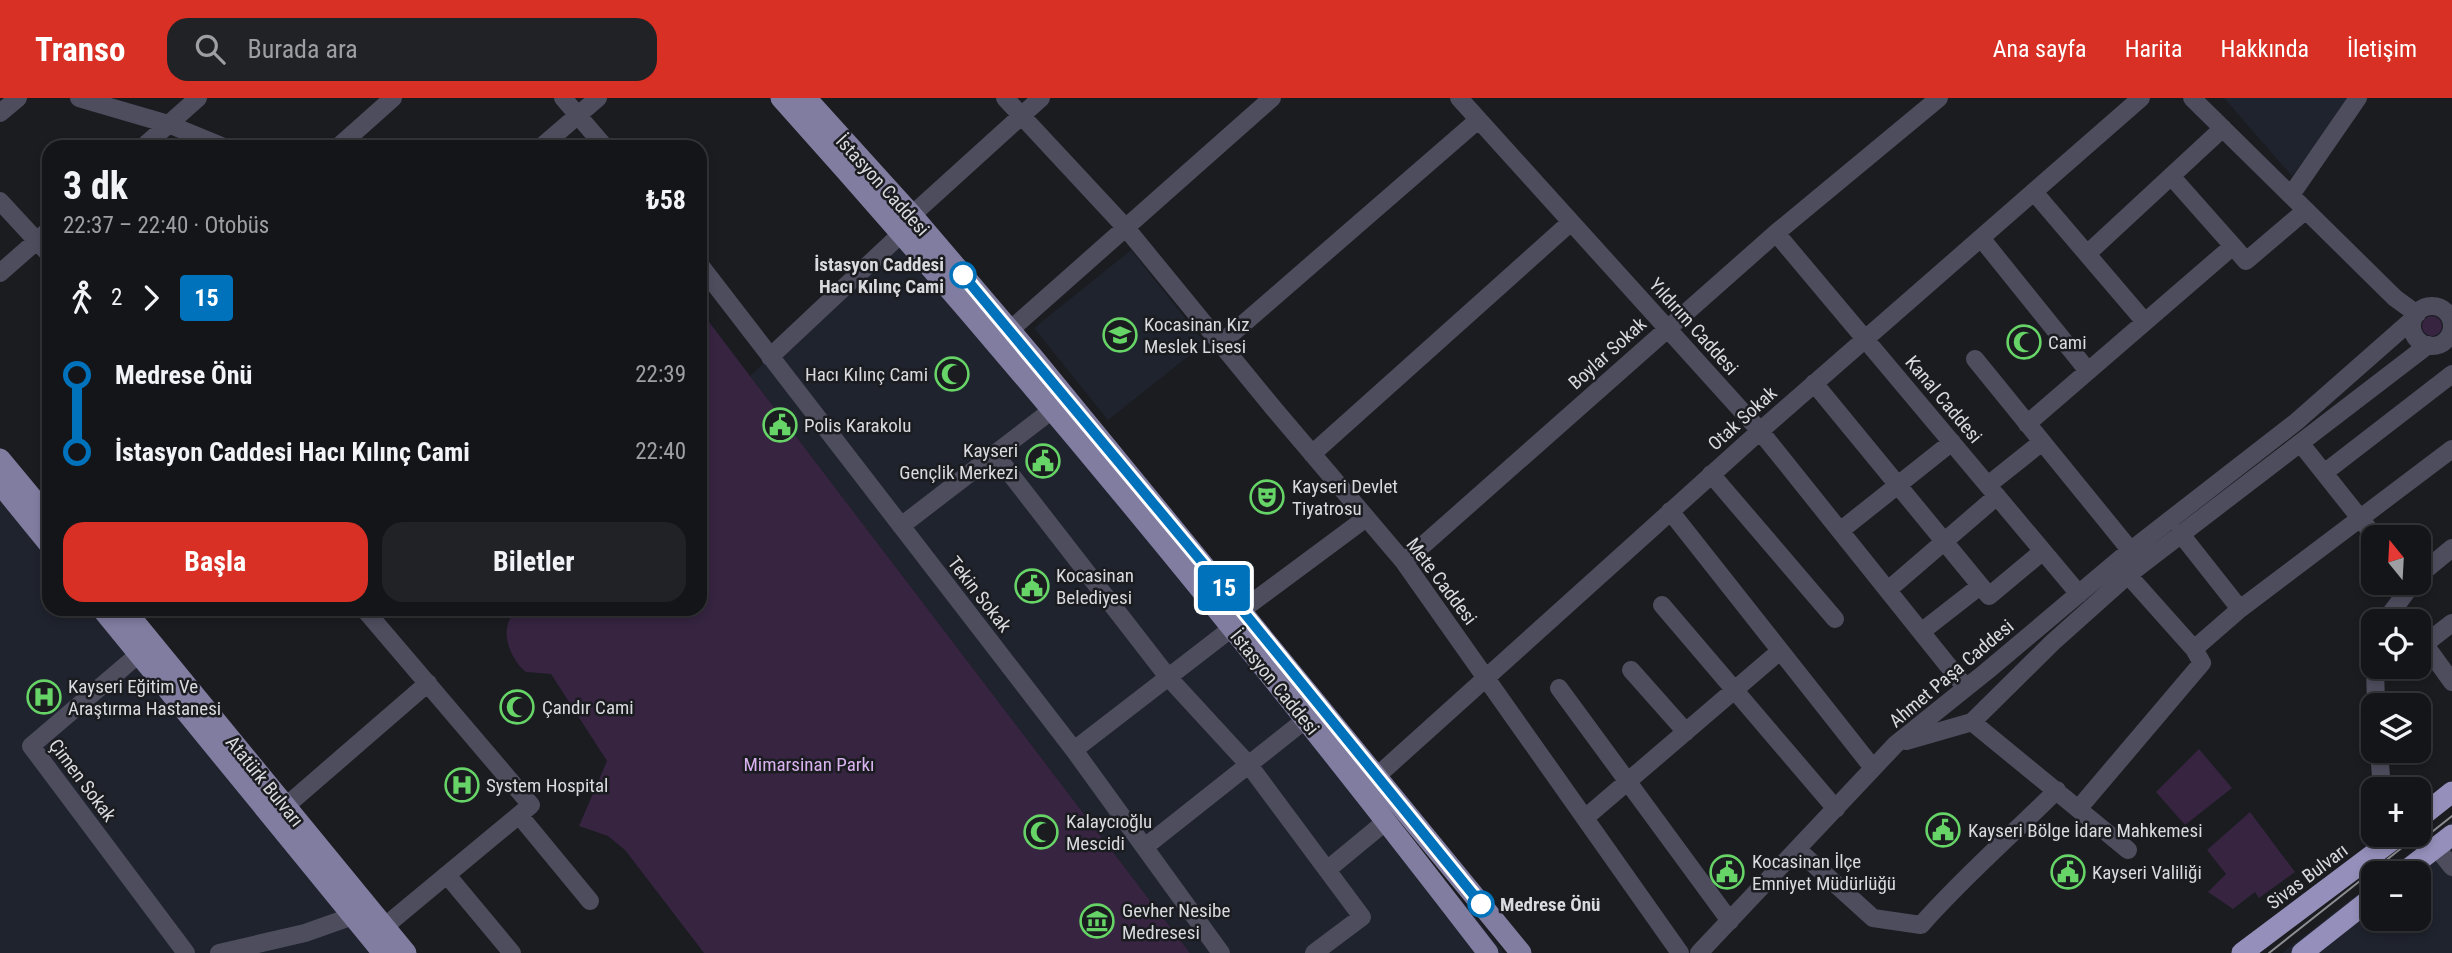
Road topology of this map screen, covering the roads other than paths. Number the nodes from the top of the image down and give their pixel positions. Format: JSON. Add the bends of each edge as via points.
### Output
{"nodes":[{"id":1,"x":18,"y":98,"type":"edge"},
{"id":2,"x":79,"y":98,"type":"edge"},
{"id":3,"x":198,"y":98,"type":"edge"},
{"id":4,"x":393,"y":98,"type":"edge"},
{"id":5,"x":563,"y":98,"type":"edge"},
{"id":6,"x":598,"y":98,"type":"edge"},
{"id":7,"x":781,"y":98,"type":"edge"},
{"id":8,"x":1005,"y":98,"type":"edge"},
{"id":9,"x":1041,"y":98,"type":"edge"},
{"id":10,"x":1272,"y":98,"type":"edge"},
{"id":11,"x":1459,"y":98,"type":"edge"},
{"id":12,"x":1939,"y":98,"type":"edge"},
{"id":13,"x":2141,"y":98,"type":"edge"},
{"id":14,"x":2192,"y":98,"type":"edge"},
{"id":15,"x":2358,"y":98,"type":"edge"},
{"id":16,"x":810,"y":100,"type":"edge"},
{"id":17,"x":0,"y":113,"type":"edge"},
{"id":18,"x":579,"y":115,"type":"junction"},
{"id":19,"x":1021,"y":116,"type":"junction"},
{"id":20,"x":1478,"y":120,"type":"junction"},
{"id":21,"x":169,"y":124,"type":"junction"},
{"id":22,"x":2223,"y":128,"type":"junction"},
{"id":23,"x":151,"y":140,"type":"edge"},
{"id":24,"x":207,"y":140,"type":"edge"},
{"id":25,"x":346,"y":140,"type":"edge"},
{"id":26,"x":549,"y":140,"type":"edge"},
{"id":27,"x":599,"y":140,"type":"edge"},
{"id":28,"x":2171,"y":176,"type":"junction"},
{"id":29,"x":2034,"y":192,"type":"junction"},
{"id":30,"x":2291,"y":195,"type":"junction"},
{"id":31,"x":0,"y":201,"type":"edge"},
{"id":32,"x":2306,"y":210,"type":"junction"},
{"id":33,"x":1571,"y":222,"type":"junction"},
{"id":34,"x":907,"y":224,"type":"junction"},
{"id":35,"x":1126,"y":228,"type":"junction"},
{"id":36,"x":1776,"y":233,"type":"junction"},
{"id":37,"x":42,"y":238,"type":"edge"},
{"id":38,"x":1981,"y":238,"type":"junction"},
{"id":39,"x":42,"y":243,"type":"edge"},
{"id":40,"x":2233,"y":246,"type":"junction"},
{"id":41,"x":2087,"y":254,"type":"junction"},
{"id":42,"x":0,"y":273,"type":"edge"},
{"id":43,"x":707,"y":274,"type":"edge"},
{"id":44,"x":2452,"y":293,"type":"edge"},
{"id":45,"x":2438,"y":307,"type":"junction"},
{"id":46,"x":2415,"y":316,"type":"junction"},
{"id":47,"x":2145,"y":322,"type":"junction"},
{"id":48,"x":1668,"y":328,"type":"junction"},
{"id":49,"x":1009,"y":331,"type":"junction"},
{"id":50,"x":1866,"y":337,"type":"junction"},
{"id":51,"x":2450,"y":340,"type":"edge"},
{"id":52,"x":1220,"y":344,"type":"junction"},
{"id":53,"x":2428,"y":345,"type":"junction"},
{"id":54,"x":771,"y":358,"type":"junction"},
{"id":55,"x":1975,"y":359,"type":"dead end"},
{"id":56,"x":2088,"y":371,"type":"junction"},
{"id":57,"x":2452,"y":374,"type":"edge"},
{"id":58,"x":1814,"y":383,"type":"junction"},
{"id":59,"x":1052,"y":410,"type":"junction"},
{"id":60,"x":2027,"y":424,"type":"junction"},
{"id":61,"x":1760,"y":431,"type":"junction"},
{"id":62,"x":1952,"y":442,"type":"junction"},
{"id":63,"x":2042,"y":442,"type":"junction"},
{"id":64,"x":2301,"y":444,"type":"junction"},
{"id":65,"x":2452,"y":449,"type":"edge"},
{"id":66,"x":995,"y":454,"type":"junction"},
{"id":67,"x":1312,"y":454,"type":"junction"},
{"id":68,"x":0,"y":459,"type":"edge"},
{"id":69,"x":2324,"y":472,"type":"junction"},
{"id":70,"x":1711,"y":474,"type":"junction"},
{"id":71,"x":0,"y":484,"type":"edge"},
{"id":72,"x":1897,"y":485,"type":"junction"},
{"id":73,"x":1993,"y":490,"type":"junction"},
{"id":74,"x":42,"y":510,"type":"edge"},
{"id":75,"x":1670,"y":511,"type":"junction"},
{"id":76,"x":1366,"y":518,"type":"junction"},
{"id":77,"x":2360,"y":519,"type":"junction"},
{"id":78,"x":2365,"y":525,"type":"edge"},
{"id":79,"x":901,"y":526,"type":"junction"},
{"id":80,"x":1840,"y":531,"type":"junction"},
{"id":81,"x":2180,"y":533,"type":"junction"},
{"id":82,"x":42,"y":535,"type":"edge"},
{"id":83,"x":1944,"y":542,"type":"junction"},
{"id":84,"x":2452,"y":548,"type":"edge"},
{"id":85,"x":2043,"y":551,"type":"junction"},
{"id":86,"x":2130,"y":551,"type":"junction"},
{"id":87,"x":1404,"y":562,"type":"junction"},
{"id":88,"x":2431,"y":566,"type":"edge"},
{"id":89,"x":2128,"y":575,"type":"junction"},
{"id":90,"x":1980,"y":586,"type":"junction"},
{"id":91,"x":1888,"y":590,"type":"junction"},
{"id":92,"x":2079,"y":594,"type":"junction"},
{"id":93,"x":1662,"y":605,"type":"dead end"},
{"id":94,"x":2240,"y":609,"type":"junction"},
{"id":95,"x":108,"y":616,"type":"edge"},
{"id":96,"x":130,"y":616,"type":"edge"},
{"id":97,"x":370,"y":616,"type":"edge"},
{"id":98,"x":1237,"y":619,"type":"junction"},
{"id":99,"x":1835,"y":619,"type":"dead end"},
{"id":100,"x":2452,"y":623,"type":"edge"},
{"id":101,"x":1921,"y":632,"type":"junction"},
{"id":102,"x":2431,"y":634,"type":"edge"},
{"id":103,"x":2194,"y":649,"type":"junction"},
{"id":104,"x":1780,"y":651,"type":"junction"},
{"id":105,"x":2431,"y":652,"type":"edge"},
{"id":106,"x":139,"y":654,"type":"junction"},
{"id":107,"x":1631,"y":670,"type":"dead end"},
{"id":108,"x":1168,"y":677,"type":"junction"},
{"id":109,"x":1486,"y":677,"type":"junction"},
{"id":110,"x":2452,"y":682,"type":"edge"},
{"id":111,"x":428,"y":683,"type":"junction"},
{"id":112,"x":1559,"y":688,"type":"dead end"},
{"id":113,"x":1966,"y":688,"type":"junction"},
{"id":114,"x":1735,"y":691,"type":"junction"},
{"id":115,"x":1305,"y":720,"type":"junction"},
{"id":116,"x":1972,"y":722,"type":"junction"},
{"id":117,"x":1686,"y":732,"type":"junction"},
{"id":118,"x":1896,"y":744,"type":"junction"},
{"id":119,"x":1074,"y":750,"type":"junction"},
{"id":120,"x":1249,"y":765,"type":"junction"},
{"id":121,"x":1873,"y":768,"type":"junction"},
{"id":122,"x":1377,"y":776,"type":"junction"},
{"id":123,"x":1628,"y":782,"type":"junction"},
{"id":124,"x":2057,"y":790,"type":"junction"},
{"id":125,"x":2452,"y":792,"type":"edge"},
{"id":126,"x":286,"y":806,"type":"junction"},
{"id":127,"x":2079,"y":808,"type":"junction"},
{"id":128,"x":1836,"y":809,"type":"junction"},
{"id":129,"x":2431,"y":809,"type":"edge"},
{"id":130,"x":525,"y":810,"type":"junction"},
{"id":131,"x":1586,"y":818,"type":"junction"},
{"id":132,"x":1385,"y":821,"type":"junction"},
{"id":133,"x":2444,"y":841,"type":"edge"},
{"id":134,"x":1146,"y":846,"type":"junction"},
{"id":135,"x":2379,"y":847,"type":"edge"},
{"id":136,"x":1798,"y":850,"type":"junction"},
{"id":137,"x":2128,"y":850,"type":"dead end"},
{"id":138,"x":2418,"y":861,"type":"edge"},
{"id":139,"x":2452,"y":867,"type":"edge"},
{"id":140,"x":1327,"y":870,"type":"junction"},
{"id":141,"x":447,"y":875,"type":"junction"},
{"id":142,"x":590,"y":901,"type":"dead end"},
{"id":143,"x":2361,"y":906,"type":"edge"},
{"id":144,"x":352,"y":916,"type":"junction"},
{"id":145,"x":1730,"y":921,"type":"junction"},
{"id":146,"x":384,"y":927,"type":"junction"},
{"id":147,"x":186,"y":953,"type":"edge"},
{"id":148,"x":219,"y":953,"type":"edge"},
{"id":149,"x":383,"y":953,"type":"edge"},
{"id":150,"x":405,"y":953,"type":"edge"},
{"id":151,"x":512,"y":953,"type":"edge"},
{"id":152,"x":1221,"y":953,"type":"edge"},
{"id":153,"x":1314,"y":953,"type":"edge"},
{"id":154,"x":1488,"y":953,"type":"edge"},
{"id":155,"x":1521,"y":953,"type":"edge"},
{"id":156,"x":1680,"y":953,"type":"edge"},
{"id":157,"x":1699,"y":953,"type":"edge"},
{"id":158,"x":2242,"y":953,"type":"edge"},
{"id":159,"x":2302,"y":953,"type":"edge"}],
"edges":[{"from":1,"to":17,"type":"street"},
{"from":2,"to":21,"type":"street"},
{"from":3,"to":21,"type":"street"},
{"from":4,"to":25,"type":"street"},
{"from":5,"to":18,"type":"street"},
{"from":6,"to":18,"type":"street"},
{"from":7,"to":34,"type":"main road","name":"İstasyon Caddesi"},
{"from":8,"to":19,"type":"street","name":"Mete Caddesi"},
{"from":9,"to":19,"type":"street"},
{"from":10,"to":35,"type":"street"},
{"from":11,"to":20,"type":"street","name":"Yıldırım Caddesi"},
{"from":12,"to":36,"type":"street","name":"Boylar Sokak"},
{"from":13,"to":29,"type":"street","name":"Otak Sokak"},
{"from":14,"to":22,"type":"street"},
{"from":15,"to":30,"type":"street"},
{"from":16,"to":34,"type":"main road","name":"İstasyon Caddesi"},
{"from":18,"to":26,"type":"street"},
{"from":18,"to":27,"type":"street"},
{"from":19,"to":34,"type":"street"},
{"from":19,"to":35,"type":"street","name":"Mete Caddesi"},
{"from":20,"to":33,"type":"street","name":"Yıldırım Caddesi"},
{"from":20,"to":52,"type":"street"},
{"from":21,"to":23,"type":"street"},
{"from":21,"to":24,"type":"street"},
{"from":22,"to":28,"type":"street"},
{"from":22,"to":30,"type":"street"},
{"from":28,"to":40,"type":"street"},
{"from":28,"to":41,"type":"street"},
{"from":29,"to":38,"type":"street","name":"Otak Sokak"},
{"from":29,"to":41,"type":"street"},
{"from":30,"to":32,"type":"street"},
{"from":31,"to":37,"type":"street"},
{"from":32,"to":40,"type":"street","via":[[2246,261]]},
{"from":32,"to":46,"type":"street"},
{"from":33,"to":48,"type":"street","name":"Yıldırım Caddesi"},
{"from":33,"to":67,"type":"street"},
{"from":34,"to":49,"type":"main road","name":"İstasyon Caddesi"},
{"from":34,"to":54,"type":"street"},
{"from":34,"to":59,"type":"main road","name":"İstasyon Caddesi"},
{"from":35,"to":49,"type":"street"},
{"from":35,"to":52,"type":"street","name":"Mete Caddesi"},
{"from":36,"to":48,"type":"street","name":"Boylar Sokak"},
{"from":36,"to":50,"type":"street","name":"Kanal Caddesi"},
{"from":38,"to":50,"type":"street","name":"Otak Sokak"},
{"from":38,"to":56,"type":"street"},
{"from":39,"to":42,"type":"street"},
{"from":40,"to":47,"type":"street"},
{"from":41,"to":47,"type":"street"},
{"from":43,"to":54,"type":"street","name":"Tekin Sokak"},
{"from":44,"to":45,"type":"street"},
{"from":45,"to":46,"type":"street","via":[[2426,307]]},
{"from":45,"to":51,"type":"street","via":[[2451,320]]},
{"from":46,"to":53,"type":"street","via":[[2413,332]]},
{"from":46,"to":86,"type":"street","name":"Ahmet Paşa Caddesi","via":[[2296,422]]},
{"from":47,"to":56,"type":"street"},
{"from":48,"to":61,"type":"street","name":"Yıldırım Caddesi"},
{"from":48,"to":87,"type":"street","name":"Boylar Sokak"},
{"from":49,"to":98,"type":"main road","name":"İstasyon Caddesi"},
{"from":50,"to":58,"type":"street","name":"Otak Sokak"},
{"from":50,"to":62,"type":"street","name":"Kanal Caddesi"},
{"from":51,"to":53,"type":"street"},
{"from":52,"to":67,"type":"street","name":"Mete Caddesi"},
{"from":53,"to":64,"type":"street","name":"Ahmet Paşa Caddesi"},
{"from":54,"to":79,"type":"street","name":"Tekin Sokak"},
{"from":55,"to":60,"type":"street"},
{"from":56,"to":60,"type":"street"},
{"from":57,"to":69,"type":"street"},
{"from":58,"to":61,"type":"street","name":"Otak Sokak"},
{"from":58,"to":72,"type":"street"},
{"from":59,"to":66,"type":"street"},
{"from":59,"to":98,"type":"main road","name":"İstasyon Caddesi"},
{"from":60,"to":63,"type":"street"},
{"from":61,"to":70,"type":"street","name":"Otak Sokak"},
{"from":61,"to":80,"type":"street","name":"Yıldırım Caddesi"},
{"from":62,"to":72,"type":"street"},
{"from":62,"to":73,"type":"street","name":"Kanal Caddesi"},
{"from":63,"to":73,"type":"street"},
{"from":63,"to":86,"type":"street"},
{"from":64,"to":69,"type":"street"},
{"from":64,"to":81,"type":"street","name":"Ahmet Paşa Caddesi"},
{"from":65,"to":77,"type":"street"},
{"from":66,"to":79,"type":"street"},
{"from":66,"to":108,"type":"street"},
{"from":67,"to":76,"type":"street","name":"Mete Caddesi"},
{"from":68,"to":74,"type":"main road"},
{"from":69,"to":77,"type":"street"},
{"from":70,"to":75,"type":"street","name":"Otak Sokak"},
{"from":70,"to":99,"type":"street"},
{"from":71,"to":82,"type":"main road"},
{"from":72,"to":80,"type":"street"},
{"from":72,"to":83,"type":"street"},
{"from":73,"to":83,"type":"street"},
{"from":73,"to":85,"type":"street","name":"Kanal Caddesi"},
{"from":75,"to":104,"type":"street"},
{"from":75,"to":109,"type":"street","name":"Otak Sokak"},
{"from":76,"to":87,"type":"street","name":"Mete Caddesi"},
{"from":76,"to":98,"type":"street"},
{"from":77,"to":78,"type":"street"},
{"from":77,"to":94,"type":"street"},
{"from":79,"to":119,"type":"street","name":"Tekin Sokak"},
{"from":80,"to":91,"type":"street","name":"Yıldırım Caddesi"},
{"from":81,"to":89,"type":"street","name":"Ahmet Paşa Caddesi"},
{"from":81,"to":94,"type":"street"},
{"from":83,"to":90,"type":"street"},
{"from":83,"to":91,"type":"street"},
{"from":84,"to":88,"type":"street"},
{"from":85,"to":90,"type":"street","via":[[1989,596]]},
{"from":85,"to":92,"type":"street","name":"Kanal Caddesi"},
{"from":86,"to":92,"type":"street","name":"Ahmet Paşa Caddesi"},
{"from":87,"to":109,"type":"street","name":"Mete Caddesi"},
{"from":89,"to":103,"type":"street"},
{"from":89,"to":116,"type":"street","name":"Ahmet Paşa Caddesi"},
{"from":90,"to":101,"type":"street"},
{"from":91,"to":101,"type":"street","name":"Yıldırım Caddesi"},
{"from":92,"to":113,"type":"street","name":"Ahmet Paşa Caddesi"},
{"from":93,"to":114,"type":"street"},
{"from":94,"to":103,"type":"street"},
{"from":95,"to":106,"type":"main road","name":"Atatürk Bulvarı"},
{"from":96,"to":126,"type":"main road","name":"Atatürk Bulvarı"},
{"from":97,"to":111,"type":"street"},
{"from":98,"to":108,"type":"street"},
{"from":98,"to":115,"type":"main road","name":"İstasyon Caddesi"},
{"from":98,"to":122,"type":"main road","name":"İstasyon Caddesi"},
{"from":100,"to":102,"type":"street"},
{"from":101,"to":113,"type":"street","name":"Yıldırım Caddesi"},
{"from":103,"to":127,"type":"street","via":[[2202,663]]},
{"from":104,"to":114,"type":"street"},
{"from":104,"to":121,"type":"street"},
{"from":105,"to":110,"type":"street"},
{"from":106,"to":144,"type":"main road","name":"Atatürk Bulvarı"},
{"from":106,"to":147,"type":"street","name":"Çimen Sokak","via":[[32,746]]},
{"from":107,"to":117,"type":"street"},
{"from":108,"to":119,"type":"street"},
{"from":108,"to":120,"type":"street"},
{"from":109,"to":122,"type":"street","name":"Otak Sokak"},
{"from":109,"to":131,"type":"street","name":"Mete Caddesi"},
{"from":111,"to":126,"type":"street"},
{"from":111,"to":130,"type":"street"},
{"from":112,"to":123,"type":"street"},
{"from":113,"to":118,"type":"street","name":"Ahmet Paşa Caddesi"},
{"from":114,"to":117,"type":"street"},
{"from":114,"to":128,"type":"street"},
{"from":115,"to":120,"type":"street"},
{"from":115,"to":132,"type":"main road","name":"İstasyon Caddesi"},
{"from":116,"to":118,"type":"street","name":"Ahmet Paşa Caddesi"},
{"from":116,"to":124,"type":"street"},
{"from":117,"to":123,"type":"street"},
{"from":118,"to":121,"type":"street"},
{"from":119,"to":134,"type":"street","name":"Tekin Sokak"},
{"from":120,"to":134,"type":"street"},
{"from":120,"to":140,"type":"street"},
{"from":121,"to":128,"type":"street"},
{"from":122,"to":155,"type":"main road","name":"İstasyon Caddesi"},
{"from":123,"to":131,"type":"street"},
{"from":123,"to":145,"type":"street"},
{"from":124,"to":127,"type":"street"},
{"from":124,"to":136,"type":"street","via":[[1921,925],[1873,918]]},
{"from":125,"to":129,"type":"highway"},
{"from":126,"to":146,"type":"main road","name":"Atatürk Bulvarı"},
{"from":127,"to":137,"type":"street"},
{"from":128,"to":136,"type":"street"},
{"from":130,"to":141,"type":"street"},
{"from":130,"to":142,"type":"street"},
{"from":131,"to":156,"type":"street","name":"Mete Caddesi"},
{"from":132,"to":140,"type":"street"},
{"from":132,"to":154,"type":"main road","name":"İstasyon Caddesi"},
{"from":133,"to":138,"type":"highway"},
{"from":133,"to":139,"type":"street"},
{"from":134,"to":152,"type":"street","name":"Tekin Sokak"},
{"from":135,"to":158,"type":"highway","name":"Sivas Bulvarı"},
{"from":136,"to":145,"type":"street"},
{"from":140,"to":153,"type":"street","via":[[1363,917]]},
{"from":141,"to":146,"type":"street"},
{"from":141,"to":151,"type":"street"},
{"from":143,"to":159,"type":"highway"},
{"from":144,"to":148,"type":"street","via":[[305,933]]},
{"from":144,"to":149,"type":"main road","name":"Atatürk Bulvarı"},
{"from":145,"to":157,"type":"street"},
{"from":146,"to":150,"type":"main road","name":"Atatürk Bulvarı"}]}
